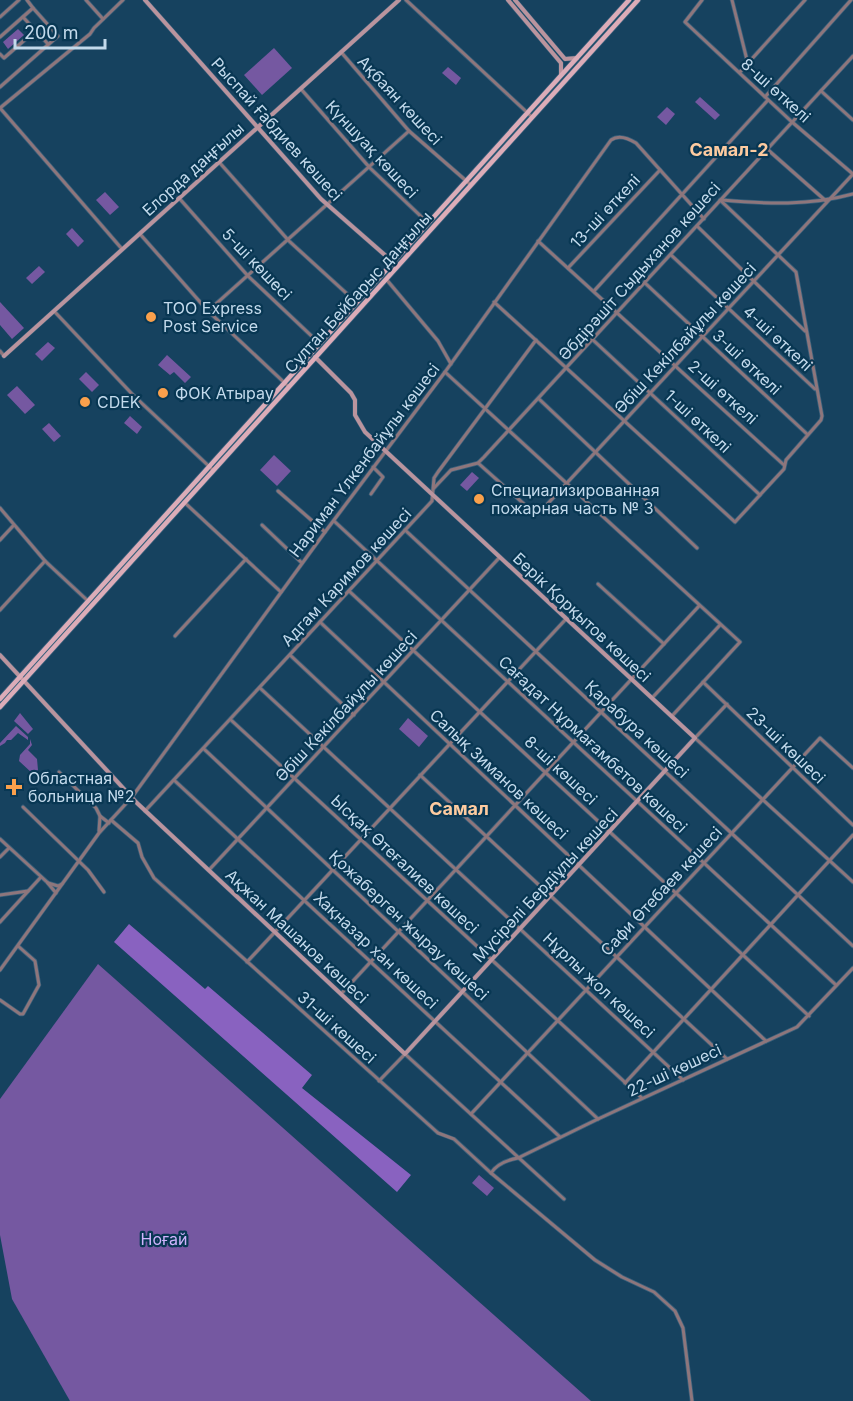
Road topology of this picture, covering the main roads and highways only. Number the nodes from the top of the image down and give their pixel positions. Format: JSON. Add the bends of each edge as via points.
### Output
{"nodes":[{"id":1,"x":629,"y":0,"type":"edge"},
{"id":2,"x":638,"y":0,"type":"edge"},
{"id":3,"x":530,"y":115,"type":"junction"},
{"id":4,"x":287,"y":385,"type":"junction"},
{"id":5,"x":211,"y":468,"type":"junction"},
{"id":6,"x":90,"y":603,"type":"junction"},
{"id":7,"x":21,"y":679,"type":"junction"},
{"id":8,"x":0,"y":699,"type":"edge"},
{"id":9,"x":0,"y":707,"type":"edge"}],
"edges":[{"from":1,"to":3,"type":"main road","name":"Сұлтан Бейбарыс даңғылы"},
{"from":2,"to":3,"type":"main road","name":"Сұлтан Бейбарыс даңғылы"},
{"from":3,"to":4,"type":"main road","name":"Сұлтан Бейбарыс даңғылы"},
{"from":3,"to":4,"type":"main road","name":"Сұлтан Бейбарыс даңғылы","via":[[428,223]]},
{"from":4,"to":5,"type":"main road","name":"Сұлтан Бейбарыс даңғылы"},
{"from":5,"to":6,"type":"main road","name":"Сұлтан Бейбарыс даңғылы"},
{"from":5,"to":6,"type":"main road","name":"Сұлтан Бейбарыс даңғылы"},
{"from":6,"to":7,"type":"main road","name":"Сұлтан Бейбарыс даңғылы"},
{"from":7,"to":8,"type":"main road","name":"Сұлтан Бейбарыс даңғылы"},
{"from":7,"to":9,"type":"main road","name":"Сұлтан Бейбарыс даңғылы"}]}
